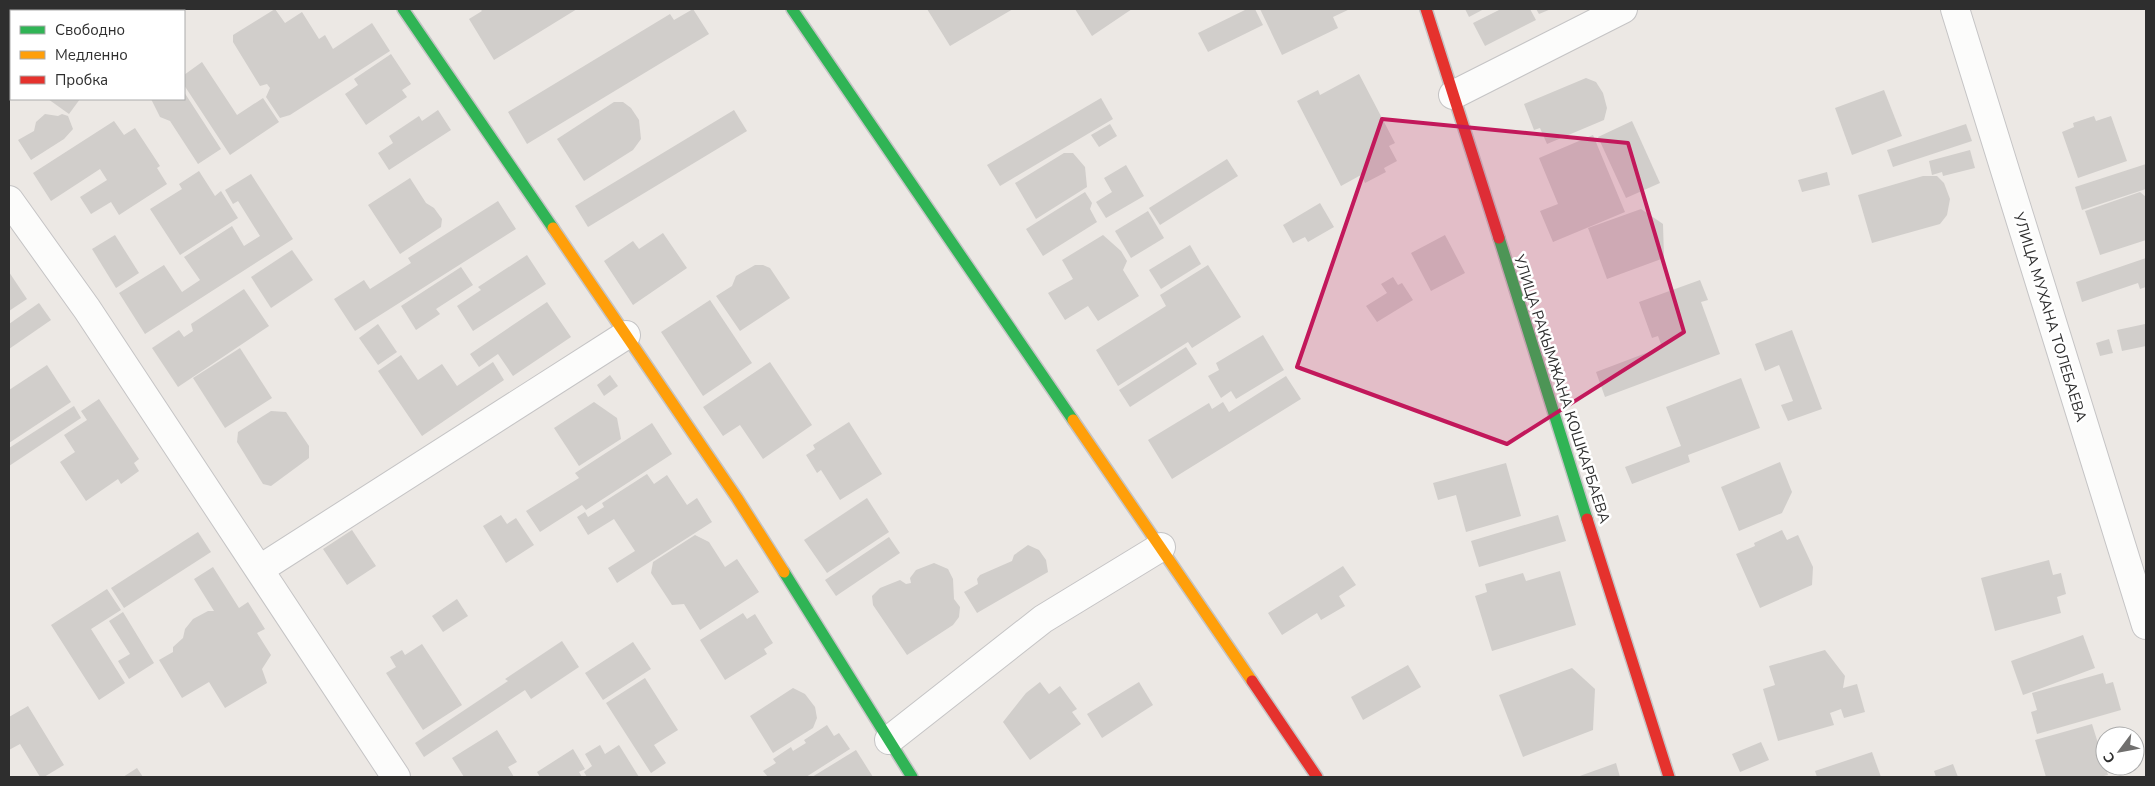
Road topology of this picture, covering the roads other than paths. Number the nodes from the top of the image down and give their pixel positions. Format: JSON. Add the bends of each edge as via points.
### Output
{"nodes":[{"id":1,"x":403,"y":9,"type":"edge"},
{"id":2,"x":792,"y":9,"type":"edge"},
{"id":3,"x":1426,"y":9,"type":"edge"},
{"id":4,"x":1623,"y":9,"type":"edge"},
{"id":5,"x":1955,"y":9,"type":"edge"},
{"id":6,"x":1453,"y":95,"type":"junction"},
{"id":7,"x":9,"y":200,"type":"edge"},
{"id":8,"x":626,"y":335,"type":"junction"},
{"id":9,"x":1161,"y":548,"type":"junction"},
{"id":10,"x":260,"y":569,"type":"junction"},
{"id":11,"x":2146,"y":625,"type":"edge"},
{"id":12,"x":889,"y":740,"type":"junction"},
{"id":13,"x":396,"y":777,"type":"edge"},
{"id":14,"x":912,"y":777,"type":"edge"},
{"id":15,"x":1318,"y":777,"type":"edge"},
{"id":16,"x":1669,"y":777,"type":"edge"}],
"edges":[{"from":1,"to":8,"type":"street"},
{"from":2,"to":9,"type":"street"},
{"from":3,"to":6,"type":"street","name":"УЛИЦА РАКЫМЖАНА КОШКАРБАЕВА"},
{"from":4,"to":6,"type":"street"},
{"from":5,"to":11,"type":"street","name":"УЛИЦА МУХАНА ТОЛЕБАЕВА"},
{"from":6,"to":16,"type":"street","name":"УЛИЦА РАКЫМЖАНА КОШКАРБАЕВА"},
{"from":7,"to":10,"type":"street","via":[[87,309]]},
{"from":8,"to":10,"type":"street"},
{"from":8,"to":12,"type":"street","via":[[737,498]]},
{"from":9,"to":12,"type":"street","via":[[1043,619]]},
{"from":9,"to":15,"type":"street"},
{"from":10,"to":13,"type":"street"},
{"from":12,"to":14,"type":"street"}]}
